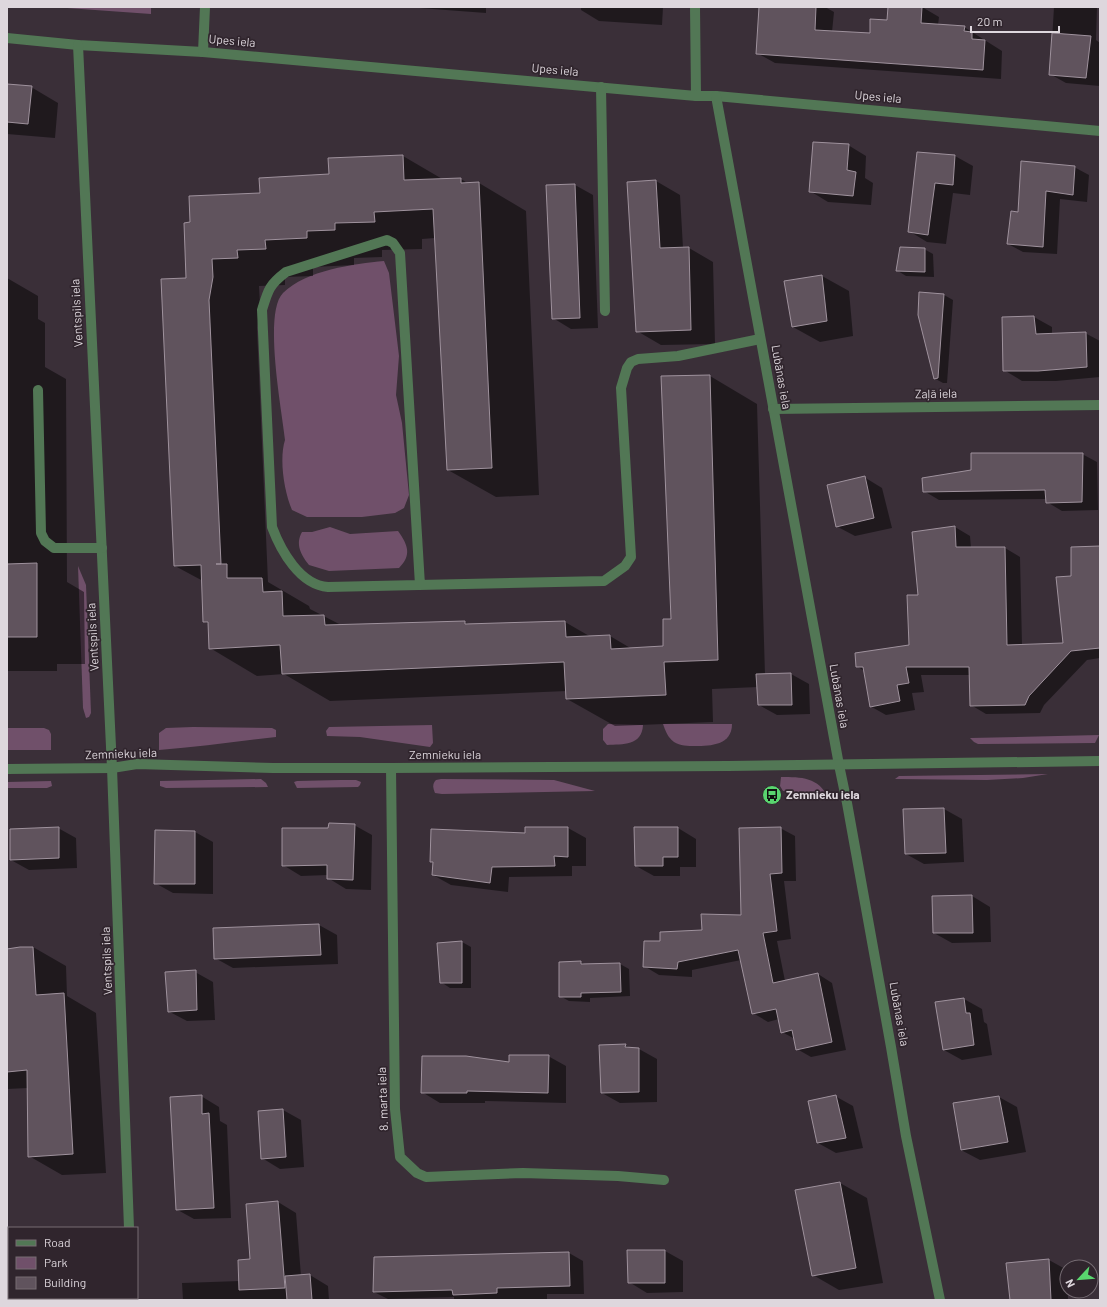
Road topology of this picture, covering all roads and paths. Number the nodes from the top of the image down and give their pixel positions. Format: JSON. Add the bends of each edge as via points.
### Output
{"nodes":[{"id":1,"x":205,"y":7,"type":"edge"},
{"id":2,"x":695,"y":7,"type":"edge"},
{"id":3,"x":7,"y":38,"type":"edge"},
{"id":4,"x":78,"y":45,"type":"junction"},
{"id":5,"x":203,"y":52,"type":"junction"},
{"id":6,"x":601,"y":88,"type":"junction"},
{"id":7,"x":696,"y":96,"type":"junction"},
{"id":8,"x":716,"y":96,"type":"junction"},
{"id":9,"x":1100,"y":131,"type":"edge"},
{"id":10,"x":605,"y":311,"type":"dead end"},
{"id":11,"x":760,"y":339,"type":"junction"},
{"id":12,"x":38,"y":390,"type":"dead end"},
{"id":13,"x":1100,"y":405,"type":"edge"},
{"id":14,"x":773,"y":409,"type":"junction"},
{"id":15,"x":102,"y":548,"type":"junction"},
{"id":16,"x":420,"y":585,"type":"junction"},
{"id":17,"x":1100,"y":761,"type":"edge"},
{"id":18,"x":839,"y":765,"type":"junction"},
{"id":19,"x":112,"y":768,"type":"junction"},
{"id":20,"x":391,"y":768,"type":"junction"},
{"id":21,"x":7,"y":770,"type":"edge"},
{"id":22,"x":664,"y":1180,"type":"dead end"},
{"id":23,"x":129,"y":1227,"type":"edge"},
{"id":24,"x":940,"y":1300,"type":"edge"}],
"edges":[{"from":1,"to":5,"type":"street"},
{"from":2,"to":7,"type":"street"},
{"from":3,"to":4,"type":"street","name":"Upes iela"},
{"from":4,"to":5,"type":"street","name":"Upes iela"},
{"from":4,"to":15,"type":"street","name":"Ventspils iela"},
{"from":5,"to":6,"type":"street","name":"Upes iela"},
{"from":6,"to":7,"type":"street","name":"Upes iela"},
{"from":6,"to":10,"type":"street"},
{"from":7,"to":8,"type":"street","name":"Upes iela"},
{"from":8,"to":9,"type":"street","name":"Upes iela"},
{"from":8,"to":11,"type":"street","name":"Lubānas iela"},
{"from":11,"to":14,"type":"street","name":"Lubānas iela"},
{"from":11,"to":16,"type":"street","via":[[678,356],[638,359],[631,362],[627,368],[621,388],[631,557],[626,566],[604,581]]},
{"from":12,"to":15,"type":"street","via":[[41,533],[45,541],[54,548]]},
{"from":13,"to":14,"type":"street","name":"Zaļā iela"},
{"from":14,"to":18,"type":"street","name":"Lubānas iela"},
{"from":15,"to":19,"type":"street","name":"Ventspils iela"},
{"from":16,"to":16,"type":"street","via":[[316,586],[295,568],[278,543],[272,527],[262,310],[266,295],[273,282],[286,272],[387,240],[393,243],[400,253],[402,268]]},
{"from":17,"to":18,"type":"street","name":"Zemnieku iela"},
{"from":18,"to":20,"type":"street","name":"Zemnieku iela"},
{"from":18,"to":24,"type":"street","name":"Lubānas iela","via":[[906,1136]]},
{"from":19,"to":20,"type":"street","name":"Zemnieku iela","via":[[137,764]]},
{"from":19,"to":21,"type":"street","name":"Zemnieku iela"},
{"from":19,"to":23,"type":"street","name":"Ventspils iela"},
{"from":20,"to":22,"type":"street","name":"8. marta iela","via":[[395,1109],[400,1157],[417,1174],[426,1177],[523,1173]]}]}
